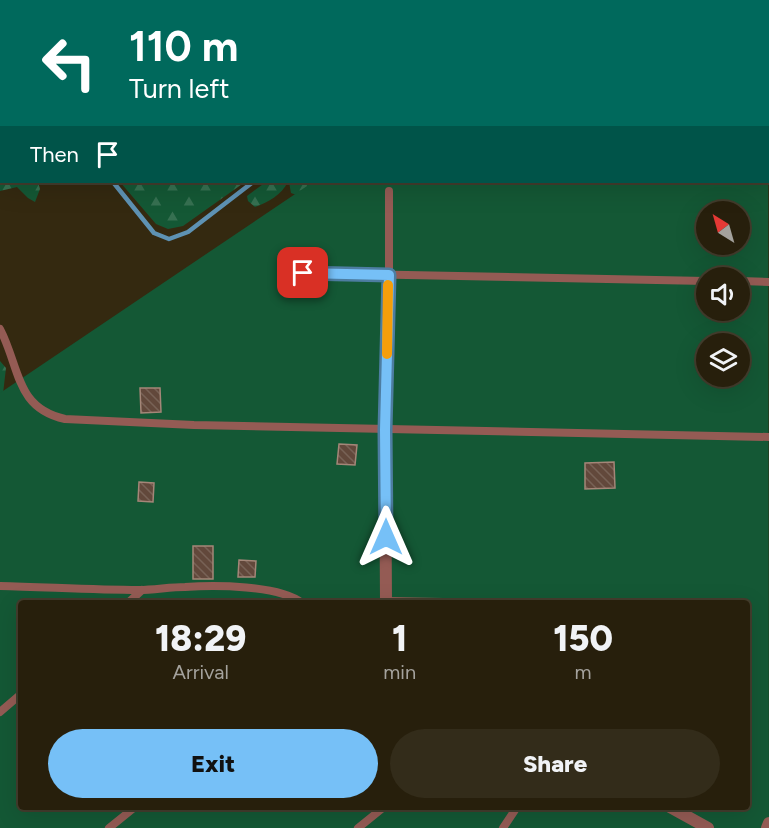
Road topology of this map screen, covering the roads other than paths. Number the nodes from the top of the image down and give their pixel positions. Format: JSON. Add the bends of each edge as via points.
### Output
{"nodes":[{"id":1,"x":389,"y":190,"type":"dead end"},
{"id":2,"x":303,"y":273,"type":"dead end"},
{"id":3,"x":389,"y":275,"type":"junction"},
{"id":4,"x":696,"y":281,"type":"edge"},
{"id":5,"x":750,"y":281,"type":"edge"},
{"id":6,"x":769,"y":282,"type":"edge"},
{"id":7,"x":0,"y":329,"type":"edge"},
{"id":8,"x":385,"y":430,"type":"junction"},
{"id":9,"x":769,"y":437,"type":"edge"},
{"id":10,"x":0,"y":586,"type":"edge"},
{"id":11,"x":142,"y":590,"type":"junction"},
{"id":12,"x":131,"y":600,"type":"edge"},
{"id":13,"x":299,"y":600,"type":"edge"},
{"id":14,"x":386,"y":600,"type":"edge"},
{"id":15,"x":18,"y":697,"type":"edge"},
{"id":16,"x":0,"y":712,"type":"edge"},
{"id":17,"x":131,"y":810,"type":"edge"},
{"id":18,"x":380,"y":810,"type":"edge"},
{"id":19,"x":515,"y":810,"type":"edge"},
{"id":20,"x":675,"y":810,"type":"edge"},
{"id":21,"x":769,"y":823,"type":"edge"},
{"id":22,"x":109,"y":828,"type":"edge"},
{"id":23,"x":358,"y":828,"type":"edge"},
{"id":24,"x":503,"y":828,"type":"edge"},
{"id":25,"x":708,"y":828,"type":"edge"},
{"id":26,"x":767,"y":828,"type":"edge"}],
"edges":[{"from":1,"to":3,"type":"lane"},
{"from":2,"to":3,"type":"lane"},
{"from":3,"to":4,"type":"lane"},
{"from":3,"to":8,"type":"street"},
{"from":5,"to":6,"type":"lane"},
{"from":7,"to":8,"type":"lane","via":[[30,399],[51,416],[183,425]]},
{"from":8,"to":9,"type":"lane"},
{"from":8,"to":14,"type":"street"},
{"from":10,"to":11,"type":"lane"},
{"from":11,"to":12,"type":"lane"},
{"from":11,"to":13,"type":"lane","via":[[188,586],[252,588]]},
{"from":15,"to":16,"type":"lane"},
{"from":17,"to":22,"type":"lane"},
{"from":18,"to":23,"type":"lane"},
{"from":19,"to":24,"type":"lane"},
{"from":20,"to":25,"type":"street"},
{"from":21,"to":26,"type":"street"}]}
